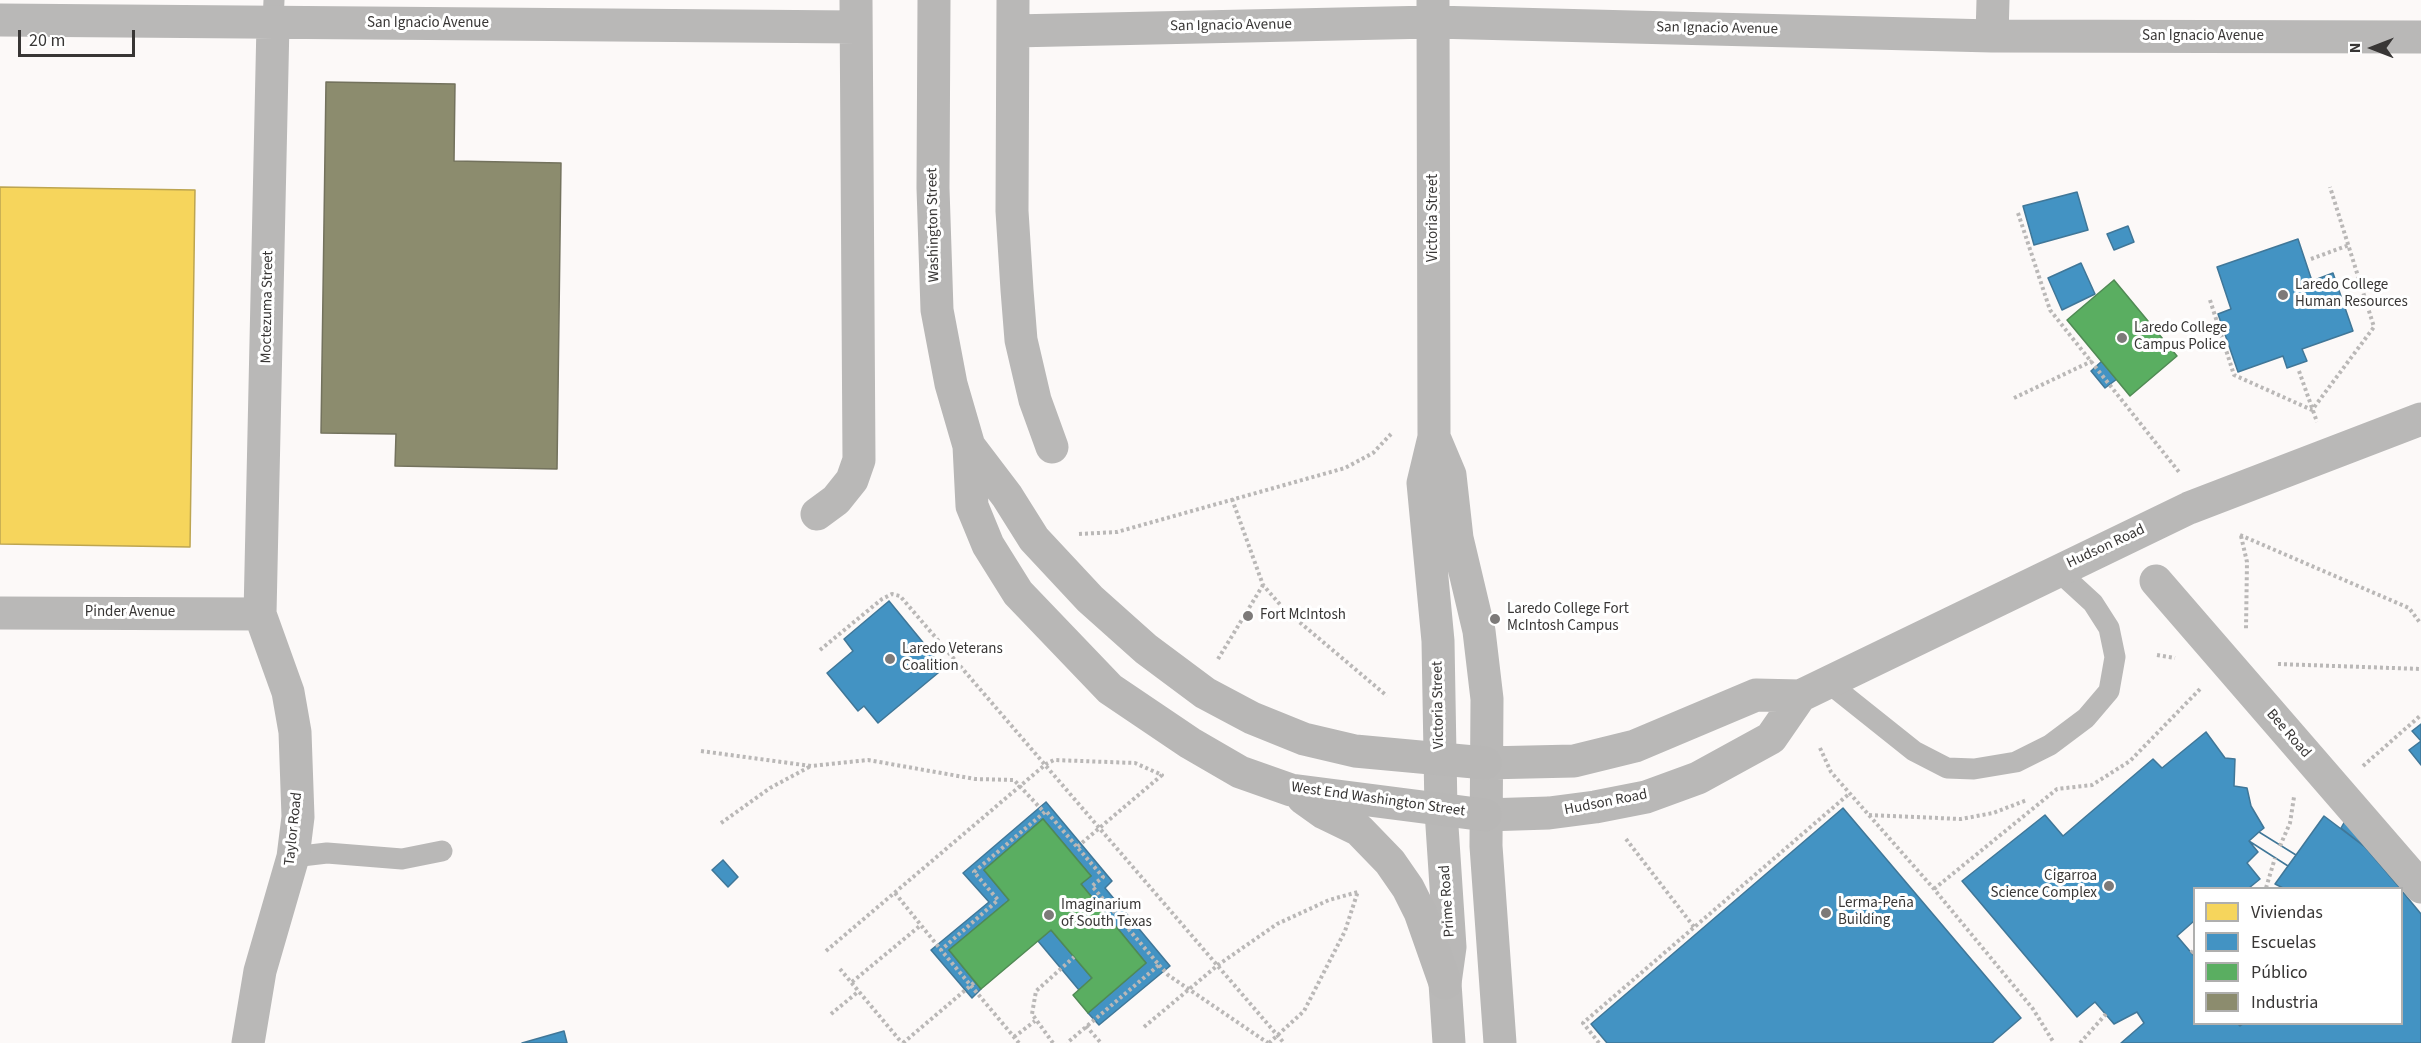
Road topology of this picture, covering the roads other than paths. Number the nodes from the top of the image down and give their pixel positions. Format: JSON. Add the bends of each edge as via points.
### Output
{"nodes":[{"id":1,"x":934,"y":0,"type":"edge"},
{"id":2,"x":1993,"y":0,"type":"edge"},
{"id":3,"x":274,"y":11,"type":"edge"},
{"id":4,"x":1433,"y":11,"type":"edge"},
{"id":5,"x":856,"y":14,"type":"edge"},
{"id":6,"x":1013,"y":16,"type":"edge"},
{"id":7,"x":0,"y":20,"type":"edge"},
{"id":8,"x":1992,"y":36,"type":"junction"},
{"id":9,"x":2421,"y":37,"type":"edge"},
{"id":10,"x":2421,"y":419,"type":"edge"},
{"id":11,"x":1434,"y":437,"type":"junction"},
{"id":12,"x":969,"y":446,"type":"junction"},
{"id":13,"x":1052,"y":447,"type":"dead end"},
{"id":14,"x":817,"y":514,"type":"dead end"},
{"id":15,"x":2057,"y":570,"type":"junction"},
{"id":16,"x":2156,"y":581,"type":"dead end"},
{"id":17,"x":0,"y":613,"type":"edge"},
{"id":18,"x":260,"y":614,"type":"junction"},
{"id":19,"x":1830,"y":684,"type":"junction"},
{"id":20,"x":1800,"y":696,"type":"junction"},
{"id":21,"x":1440,"y":759,"type":"junction"},
{"id":22,"x":1485,"y":764,"type":"junction"},
{"id":23,"x":1291,"y":790,"type":"junction"},
{"id":24,"x":1441,"y":811,"type":"junction"},
{"id":25,"x":1485,"y":815,"type":"junction"},
{"id":26,"x":442,"y":851,"type":"dead end"},
{"id":27,"x":293,"y":857,"type":"junction"},
{"id":28,"x":2421,"y":887,"type":"edge"},
{"id":29,"x":1445,"y":984,"type":"junction"},
{"id":30,"x":248,"y":1043,"type":"edge"},
{"id":31,"x":1449,"y":1043,"type":"edge"},
{"id":32,"x":1500,"y":1043,"type":"edge"}],
"edges":[{"from":1,"to":12,"type":"main road","name":"Washington Street","via":[[937,310],[951,384]]},
{"from":2,"to":8,"type":"street"},
{"from":3,"to":5,"type":"street","name":"San Ignacio Avenue"},
{"from":3,"to":7,"type":"street","name":"San Ignacio Avenue"},
{"from":3,"to":18,"type":"street","name":"Moctezuma Street"},
{"from":4,"to":6,"type":"street","name":"San Ignacio Avenue"},
{"from":4,"to":8,"type":"street","name":"San Ignacio Avenue"},
{"from":4,"to":11,"type":"street","name":"Victoria Street"},
{"from":5,"to":14,"type":"street","via":[[859,460],[852,480],[836,500]]},
{"from":6,"to":13,"type":"street","via":[[1012,211],[1021,340],[1035,400]]},
{"from":8,"to":9,"type":"street","name":"San Ignacio Avenue"},
{"from":10,"to":15,"type":"street","name":"Hudson Road","via":[[2189,508]]},
{"from":11,"to":21,"type":"street","name":"Victoria Street","via":[[1424,483],[1438,640]]},
{"from":11,"to":22,"type":"street","name":"Victoria Street","via":[[1450,475],[1457,538],[1479,631],[1486,699]]},
{"from":12,"to":21,"type":"main road","via":[[1034,539],[1090,599],[1146,649],[1205,693],[1304,739],[1355,751]]},
{"from":12,"to":23,"type":"main road","name":"West End Washington Street","via":[[972,506],[988,545],[1018,593],[1066,646],[1110,689],[1190,743],[1240,771]]},
{"from":15,"to":19,"type":"street","name":"Hudson Road"},
{"from":15,"to":19,"type":"lane","via":[[2093,603],[2109,628],[2115,657],[2109,690],[2086,718],[2050,745],[2016,762],[1974,769],[1947,768],[1914,751]]},
{"from":16,"to":28,"type":"street","name":"Bee Road","via":[[2236,663],[2336,790]]},
{"from":17,"to":18,"type":"street","name":"Pinder Avenue"},
{"from":18,"to":27,"type":"street","name":"Taylor Road","via":[[288,692],[295,732],[298,817]]},
{"from":19,"to":20,"type":"street","name":"Hudson Road"},
{"from":20,"to":22,"type":"street","name":"Hudson Road","via":[[1756,694],[1635,746],[1574,761]]},
{"from":20,"to":25,"type":"street","name":"Hudson Road","via":[[1771,738],[1698,778],[1646,797],[1595,807]]},
{"from":21,"to":22,"type":"main road"},
{"from":21,"to":24,"type":"street","name":"Prime Road"},
{"from":22,"to":25,"type":"street"},
{"from":23,"to":24,"type":"main road","name":"West End Washington Street"},
{"from":23,"to":29,"type":"main road","via":[[1324,813],[1359,830],[1390,862],[1420,912]]},
{"from":24,"to":25,"type":"main road","name":"West End Washington Street"},
{"from":24,"to":29,"type":"street","name":"Prime Road","via":[[1450,947]]},
{"from":25,"to":32,"type":"street"},
{"from":26,"to":27,"type":"lane","via":[[402,859],[327,852]]},
{"from":27,"to":30,"type":"street","name":"Taylor Road","via":[[260,971]]},
{"from":29,"to":31,"type":"street","name":"Prime Road"}]}
